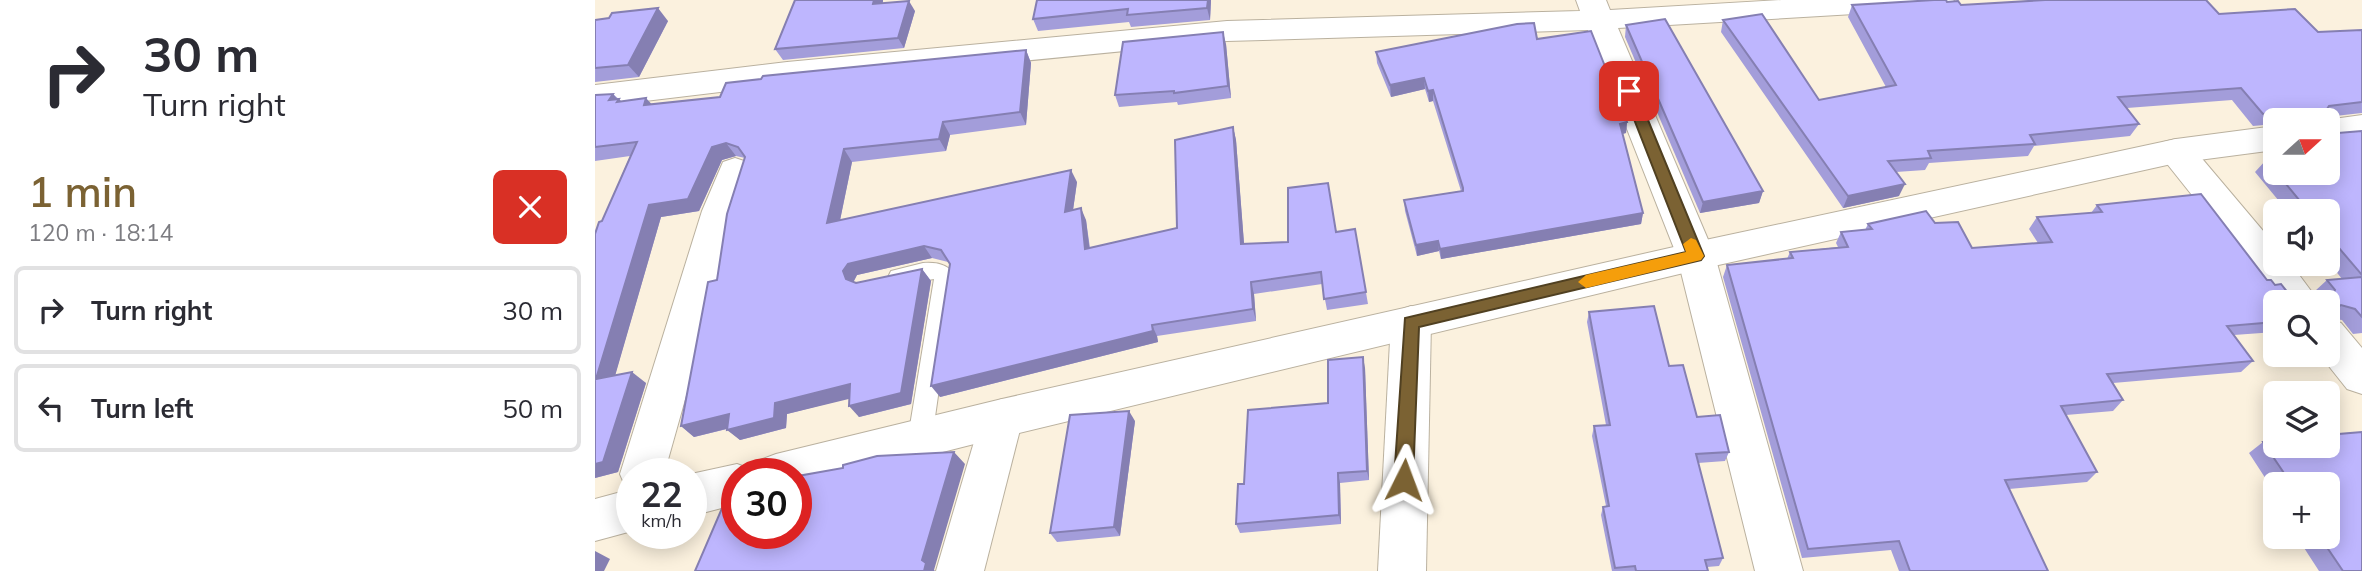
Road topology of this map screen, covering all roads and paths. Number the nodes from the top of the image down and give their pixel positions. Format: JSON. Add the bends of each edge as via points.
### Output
{"nodes":[{"id":1,"x":1939,"y":0,"type":"edge"},
{"id":2,"x":1596,"y":10,"type":"edge"},
{"id":3,"x":595,"y":96,"type":"edge"},
{"id":4,"x":2362,"y":127,"type":"edge"},
{"id":5,"x":2340,"y":129,"type":"edge"},
{"id":6,"x":2263,"y":140,"type":"edge"},
{"id":7,"x":2176,"y":151,"type":"junction"},
{"id":8,"x":736,"y":171,"type":"dead end"},
{"id":9,"x":1696,"y":256,"type":"junction"},
{"id":10,"x":879,"y":281,"type":"edge"},
{"id":11,"x":2290,"y":290,"type":"edge"},
{"id":12,"x":1411,"y":322,"type":"junction"},
{"id":13,"x":2340,"y":351,"type":"edge"},
{"id":14,"x":2362,"y":377,"type":"edge"},
{"id":15,"x":1002,"y":418,"type":"junction"},
{"id":16,"x":920,"y":438,"type":"junction"},
{"id":17,"x":647,"y":458,"type":"edge"},
{"id":18,"x":812,"y":465,"type":"edge"},
{"id":19,"x":616,"y":514,"type":"edge"},
{"id":20,"x":595,"y":520,"type":"edge"},
{"id":21,"x":960,"y":571,"type":"edge"},
{"id":22,"x":1402,"y":571,"type":"edge"},
{"id":23,"x":1779,"y":571,"type":"edge"}],
"edges":[{"from":1,"to":2,"type":"street"},
{"from":2,"to":3,"type":"street","via":[[1227,31]]},
{"from":2,"to":9,"type":"street"},
{"from":4,"to":5,"type":"street"},
{"from":6,"to":7,"type":"street"},
{"from":7,"to":9,"type":"street"},
{"from":7,"to":11,"type":"street"},
{"from":8,"to":17,"type":"street"},
{"from":9,"to":12,"type":"street"},
{"from":9,"to":23,"type":"street"},
{"from":10,"to":16,"type":"lane","via":[[933,269],[944,276]]},
{"from":12,"to":15,"type":"street"},
{"from":12,"to":22,"type":"street"},
{"from":13,"to":14,"type":"street"},
{"from":15,"to":16,"type":"street"},
{"from":15,"to":21,"type":"street"},
{"from":16,"to":18,"type":"street"},
{"from":19,"to":20,"type":"street"}]}
